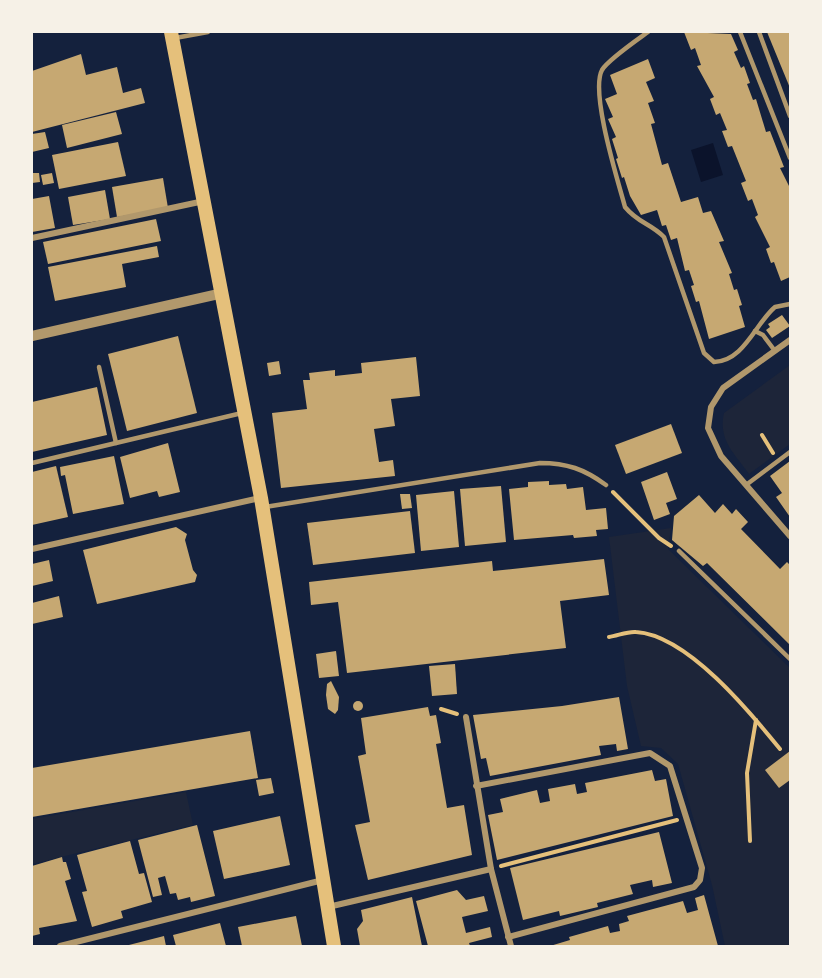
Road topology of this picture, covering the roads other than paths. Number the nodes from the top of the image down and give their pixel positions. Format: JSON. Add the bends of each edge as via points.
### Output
{"nodes":[{"id":1,"x":208,"y":32,"type":"edge"},
{"id":2,"x":648,"y":32,"type":"edge"},
{"id":3,"x":740,"y":32,"type":"edge"},
{"id":4,"x":759,"y":32,"type":"edge"},
{"id":5,"x":172,"y":35,"type":"edge"},
{"id":6,"x":790,"y":116,"type":"edge"},
{"id":7,"x":790,"y":158,"type":"edge"},
{"id":8,"x":204,"y":201,"type":"junction"},
{"id":9,"x":32,"y":238,"type":"edge"},
{"id":10,"x":223,"y":293,"type":"junction"},
{"id":11,"x":790,"y":304,"type":"edge"},
{"id":12,"x":755,"y":331,"type":"junction"},
{"id":13,"x":32,"y":336,"type":"edge"},
{"id":14,"x":790,"y":340,"type":"edge"},
{"id":15,"x":775,"y":351,"type":"junction"},
{"id":16,"x":99,"y":367,"type":"dead end"},
{"id":17,"x":245,"y":412,"type":"junction"},
{"id":18,"x":116,"y":443,"type":"junction"},
{"id":19,"x":790,"y":452,"type":"edge"},
{"id":20,"x":32,"y":464,"type":"edge"},
{"id":21,"x":606,"y":485,"type":"road end"},
{"id":22,"x":746,"y":485,"type":"junction"},
{"id":23,"x":261,"y":503,"type":"junction"},
{"id":24,"x":790,"y":536,"type":"edge"},
{"id":25,"x":32,"y":549,"type":"edge"},
{"id":26,"x":679,"y":551,"type":"road end"},
{"id":27,"x":790,"y":659,"type":"edge"},
{"id":28,"x":466,"y":717,"type":"dead end"},
{"id":29,"x":476,"y":786,"type":"junction"},
{"id":30,"x":491,"y":869,"type":"junction"},
{"id":31,"x":323,"y":880,"type":"junction"},
{"id":32,"x":328,"y":907,"type":"junction"},
{"id":33,"x":508,"y":937,"type":"junction"},
{"id":34,"x":60,"y":946,"type":"edge"},
{"id":35,"x":334,"y":946,"type":"edge"},
{"id":36,"x":511,"y":946,"type":"edge"}],
"edges":[{"from":1,"to":5,"type":"lane"},
{"from":2,"to":12,"type":"lane","via":[[602,69],[598,81],[625,207],[634,219],[654,227],[664,237],[704,353],[714,362],[723,362],[741,349]]},
{"from":3,"to":7,"type":"lane"},
{"from":4,"to":6,"type":"lane"},
{"from":5,"to":8,"type":"main road"},
{"from":8,"to":9,"type":"street"},
{"from":8,"to":10,"type":"main road"},
{"from":10,"to":13,"type":"street"},
{"from":10,"to":17,"type":"main road"},
{"from":11,"to":12,"type":"lane","via":[[775,307]]},
{"from":12,"to":15,"type":"lane"},
{"from":14,"to":15,"type":"street"},
{"from":15,"to":22,"type":"street","via":[[723,388],[711,407],[708,428],[721,456]]},
{"from":16,"to":18,"type":"lane"},
{"from":17,"to":18,"type":"lane"},
{"from":17,"to":23,"type":"main road"},
{"from":18,"to":20,"type":"lane"},
{"from":19,"to":22,"type":"lane"},
{"from":21,"to":23,"type":"lane","via":[[586,471],[564,463],[540,463]]},
{"from":22,"to":24,"type":"street"},
{"from":23,"to":25,"type":"street"},
{"from":23,"to":31,"type":"main road"},
{"from":26,"to":27,"type":"lane"},
{"from":28,"to":29,"type":"street"},
{"from":29,"to":30,"type":"street"},
{"from":29,"to":33,"type":"street","via":[[650,753],[670,766],[702,868],[700,880],[693,886]]},
{"from":30,"to":32,"type":"street"},
{"from":30,"to":33,"type":"street"},
{"from":31,"to":32,"type":"main road"},
{"from":31,"to":34,"type":"street"},
{"from":32,"to":35,"type":"main road"},
{"from":33,"to":36,"type":"street"}]}
